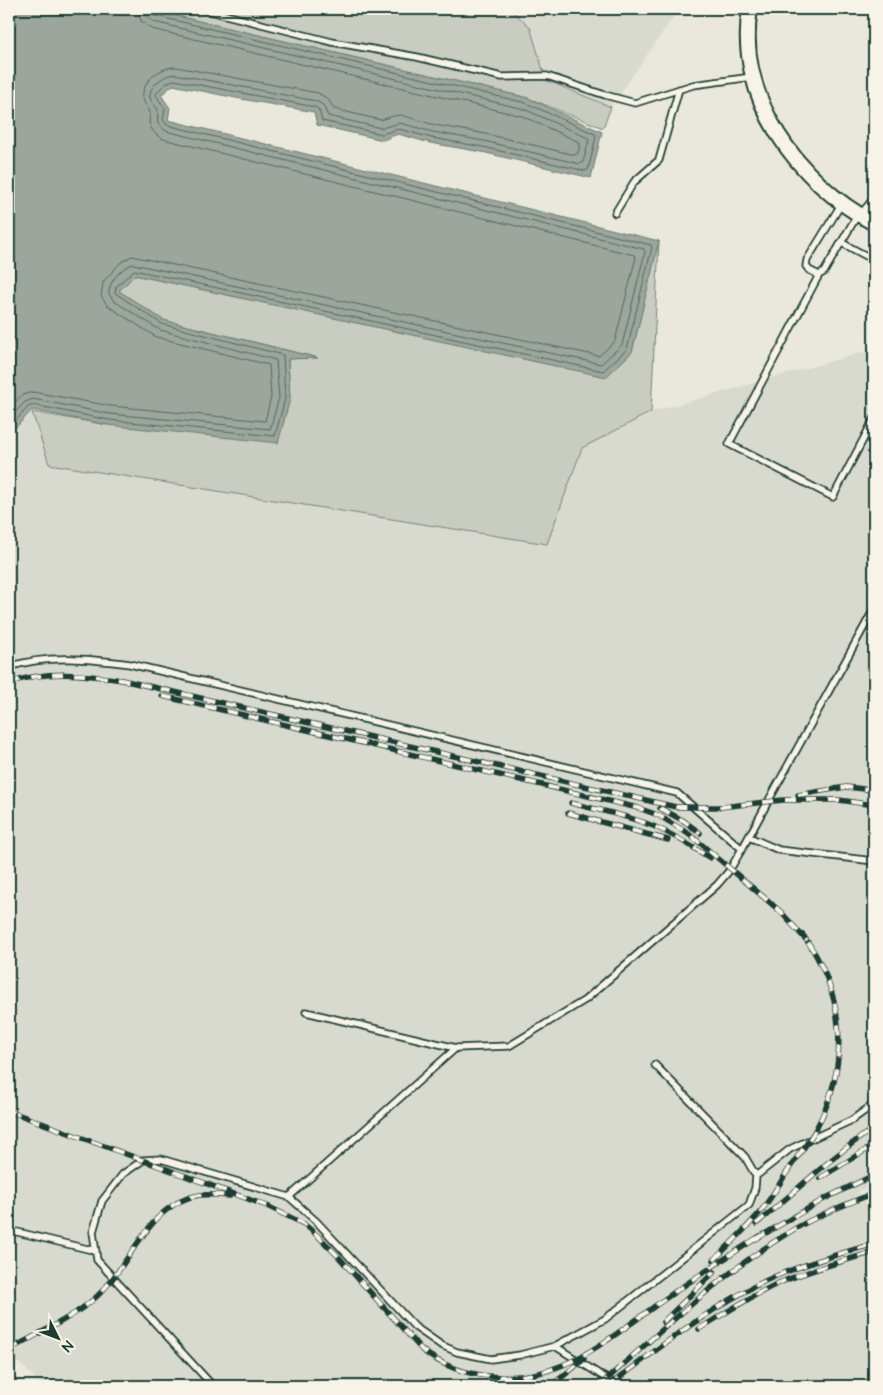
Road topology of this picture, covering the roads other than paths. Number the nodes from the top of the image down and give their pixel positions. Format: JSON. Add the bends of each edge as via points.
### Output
{"nodes":[{"id":1,"x":202,"y":9,"type":"edge"},
{"id":2,"x":750,"y":9,"type":"edge"},
{"id":3,"x":753,"y":76,"type":"junction"},
{"id":4,"x":679,"y":89,"type":"junction"},
{"id":5,"x":874,"y":198,"type":"edge"},
{"id":6,"x":842,"y":202,"type":"junction"},
{"id":7,"x":615,"y":213,"type":"dead end"},
{"id":8,"x":859,"y":214,"type":"junction"},
{"id":9,"x":874,"y":223,"type":"edge"},
{"id":10,"x":842,"y":243,"type":"junction"},
{"id":11,"x":874,"y":260,"type":"edge"},
{"id":12,"x":819,"y":275,"type":"junction"},
{"id":13,"x":874,"y":419,"type":"edge"},
{"id":14,"x":874,"y":608,"type":"edge"},
{"id":15,"x":9,"y":667,"type":"edge"},
{"id":16,"x":749,"y":837,"type":"junction"},
{"id":17,"x":742,"y":849,"type":"junction"},
{"id":18,"x":874,"y":861,"type":"edge"},
{"id":19,"x":306,"y":1012,"type":"dead end"},
{"id":20,"x":456,"y":1048,"type":"junction"},
{"id":21,"x":654,"y":1065,"type":"dead end"},
{"id":22,"x":874,"y":1104,"type":"edge"},
{"id":23,"x":756,"y":1176,"type":"junction"},
{"id":24,"x":289,"y":1197,"type":"junction"},
{"id":25,"x":9,"y":1230,"type":"edge"},
{"id":26,"x":96,"y":1251,"type":"junction"},
{"id":27,"x":555,"y":1346,"type":"junction"},
{"id":28,"x":214,"y":1386,"type":"edge"},
{"id":29,"x":618,"y":1386,"type":"edge"}],
"edges":[{"from":1,"to":4,"type":"lane","via":[[332,42],[502,77],[547,76],[635,103]]},
{"from":2,"to":3,"type":"street","via":[[747,47]]},
{"from":3,"to":4,"type":"lane"},
{"from":3,"to":6,"type":"street","via":[[780,138],[802,167]]},
{"from":4,"to":7,"type":"lane","via":[[659,160],[634,182]]},
{"from":5,"to":8,"type":"lane"},
{"from":6,"to":8,"type":"street"},
{"from":6,"to":12,"type":"lane","via":[[807,260],[809,270]]},
{"from":8,"to":9,"type":"street"},
{"from":8,"to":10,"type":"lane"},
{"from":10,"to":11,"type":"lane"},
{"from":10,"to":12,"type":"lane"},
{"from":12,"to":13,"type":"lane","via":[[729,444],[833,497]]},
{"from":14,"to":16,"type":"lane"},
{"from":15,"to":17,"type":"lane","via":[[25,662],[88,658],[130,664],[677,793]]},
{"from":16,"to":17,"type":"lane"},
{"from":16,"to":18,"type":"lane","via":[[779,850]]},
{"from":17,"to":20,"type":"lane","via":[[717,885],[585,1000],[509,1046]]},
{"from":19,"to":20,"type":"lane"},
{"from":20,"to":24,"type":"lane"},
{"from":21,"to":23,"type":"lane","via":[[745,1157]]},
{"from":22,"to":23,"type":"lane","via":[[852,1120],[790,1149]]},
{"from":23,"to":27,"type":"lane","via":[[756,1188],[749,1206],[605,1319]]},
{"from":24,"to":26,"type":"lane","via":[[161,1159],[143,1160],[123,1174],[102,1201],[93,1232]]},
{"from":24,"to":27,"type":"lane","via":[[316,1221],[415,1326],[441,1345],[491,1359],[520,1356]]},
{"from":25,"to":26,"type":"lane"},
{"from":26,"to":28,"type":"lane","via":[[97,1260]]},
{"from":27,"to":29,"type":"lane"}]}
